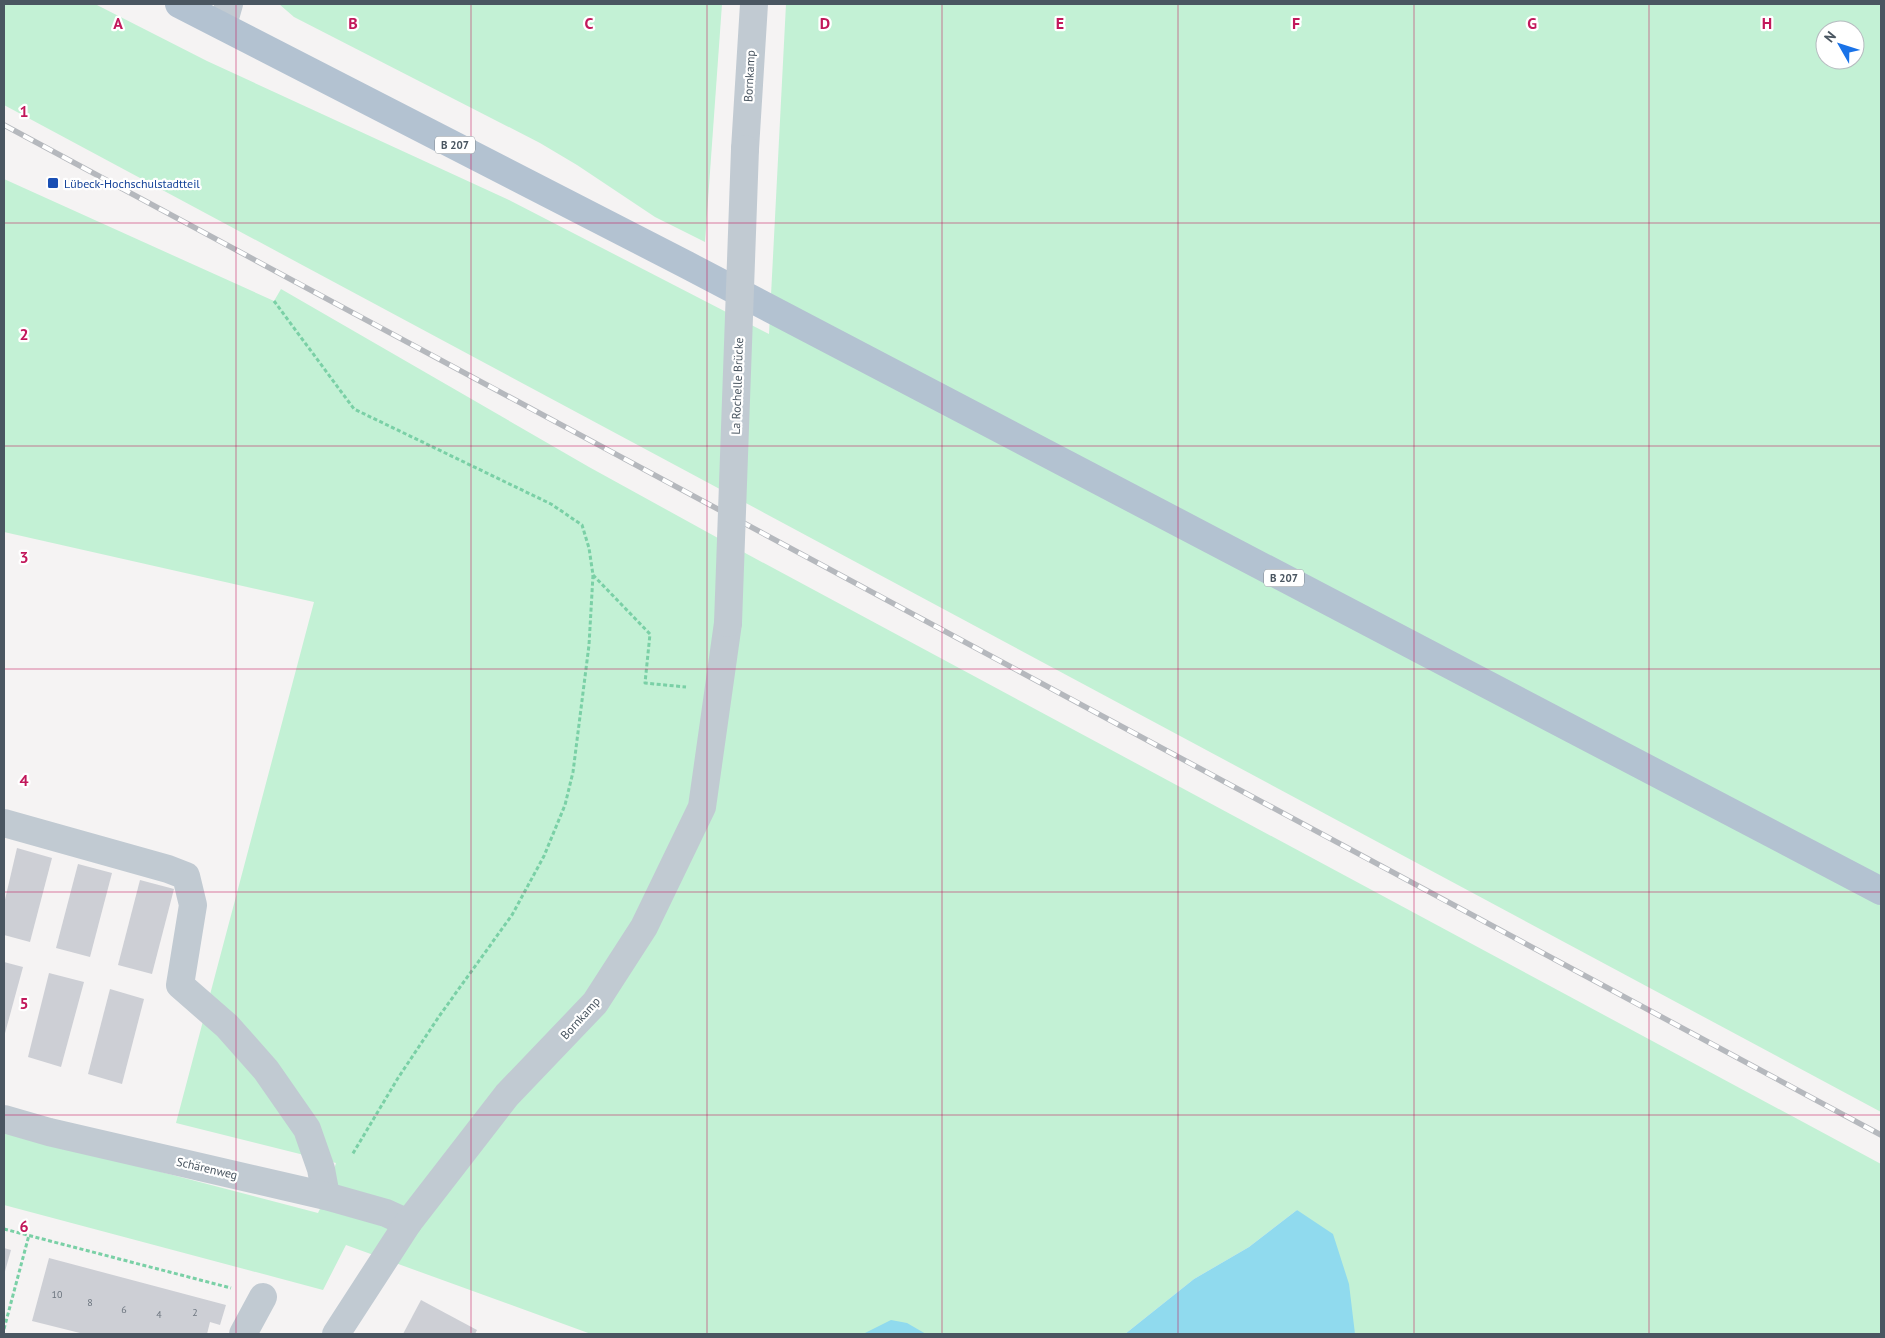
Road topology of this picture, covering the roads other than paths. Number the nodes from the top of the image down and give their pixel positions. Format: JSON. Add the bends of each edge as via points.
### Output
{"nodes":[{"id":1,"x":179,"y":4,"type":"edge"},
{"id":2,"x":754,"y":4,"type":"edge"},
{"id":3,"x":226,"y":14,"type":"edge"},
{"id":4,"x":745,"y":149,"type":"joint"},
{"id":5,"x":728,"y":623,"type":"joint"},
{"id":6,"x":4,"y":823,"type":"edge"},
{"id":7,"x":1881,"y":891,"type":"edge"},
{"id":8,"x":4,"y":1119,"type":"edge"},
{"id":9,"x":326,"y":1196,"type":"junction"},
{"id":10,"x":408,"y":1222,"type":"junction"},
{"id":11,"x":263,"y":1297,"type":"road end"},
{"id":12,"x":243,"y":1334,"type":"edge"},
{"id":13,"x":336,"y":1334,"type":"edge"}],
"edges":[{"from":1,"to":3,"type":"main road","number":"B 207"},
{"from":2,"to":4,"type":"street","name":"Bornkamp"},
{"from":3,"to":7,"type":"main road","number":"B 207","via":[[679,261]]},
{"from":4,"to":5,"type":"street","name":"La Rochelle Brücke","bridge":true},
{"from":5,"to":10,"type":"street","name":"Bornkamp","via":[[702,807],[644,927],[595,1003],[508,1095]]},
{"from":6,"to":9,"type":"street","via":[[168,868],[186,876],[193,905],[180,985],[227,1026],[271,1077],[306,1129],[321,1169]]},
{"from":8,"to":9,"type":"street","name":"Schärenweg"},
{"from":9,"to":10,"type":"street","name":"Schärenweg"},
{"from":10,"to":13,"type":"street","name":"Bornkamp"},
{"from":11,"to":12,"type":"street"}]}
